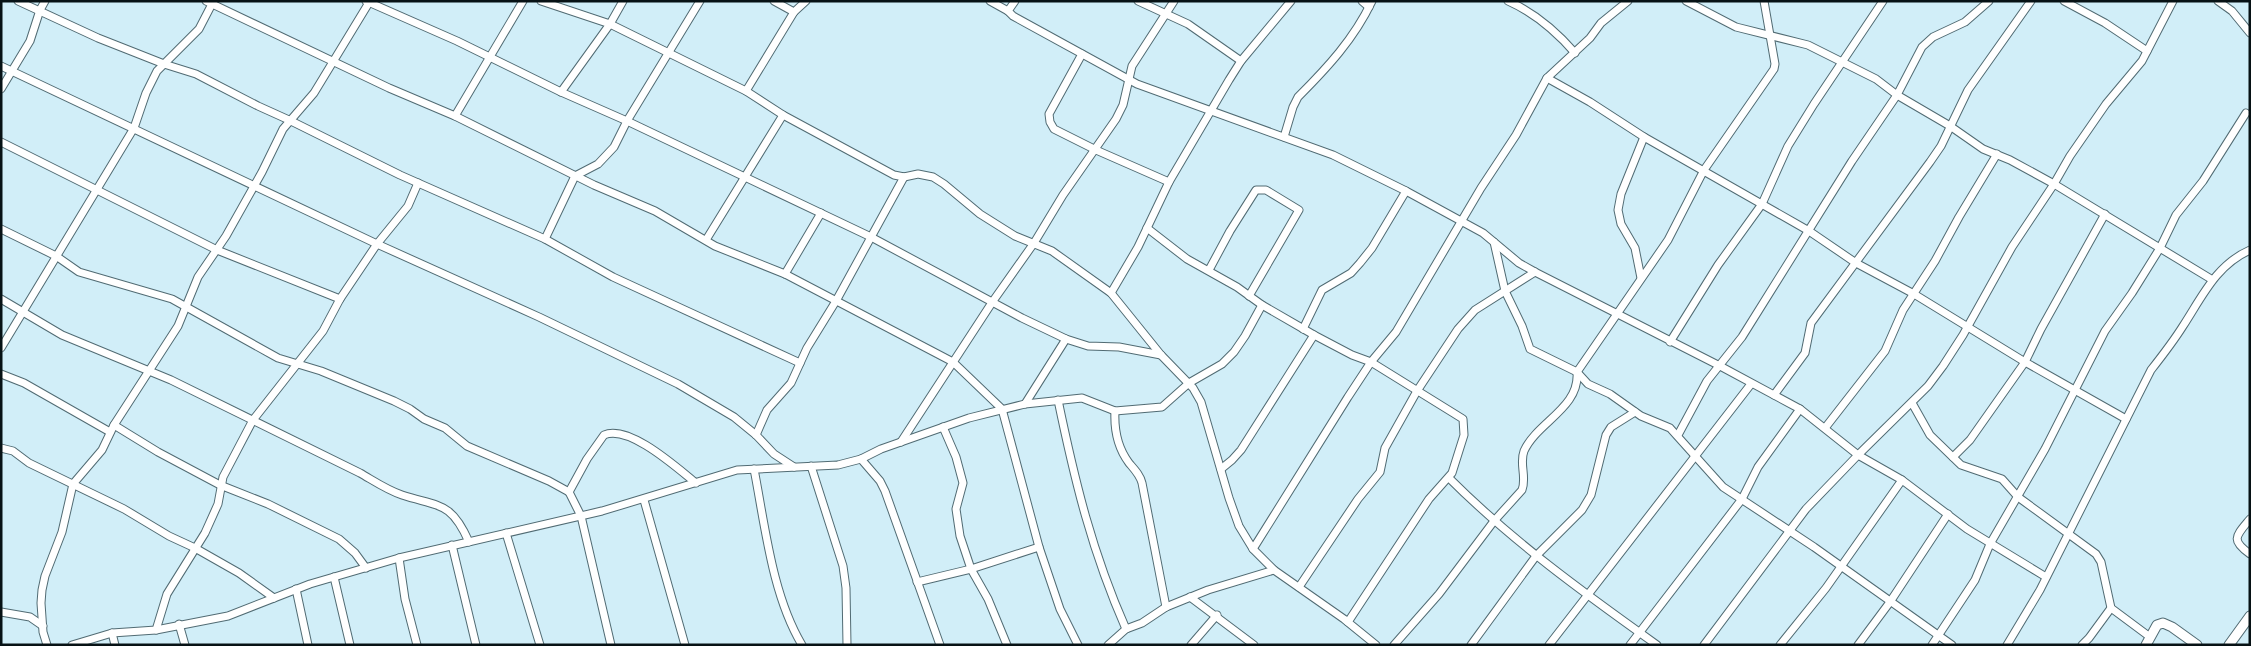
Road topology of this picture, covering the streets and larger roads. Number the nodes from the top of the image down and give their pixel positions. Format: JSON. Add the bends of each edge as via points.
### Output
{"nodes":[{"id":1,"x":18,"y":1,"type":"edge"},
{"id":2,"x":45,"y":1,"type":"edge"},
{"id":3,"x":523,"y":1,"type":"edge"},
{"id":4,"x":541,"y":1,"type":"edge"},
{"id":5,"x":623,"y":1,"type":"edge"},
{"id":6,"x":700,"y":1,"type":"edge"},
{"id":7,"x":774,"y":1,"type":"edge"},
{"id":8,"x":806,"y":1,"type":"edge"},
{"id":9,"x":990,"y":1,"type":"edge"},
{"id":10,"x":1015,"y":1,"type":"edge"},
{"id":11,"x":1138,"y":1,"type":"edge"},
{"id":12,"x":1174,"y":1,"type":"edge"},
{"id":13,"x":1291,"y":1,"type":"edge"},
{"id":14,"x":1362,"y":1,"type":"edge"},
{"id":15,"x":1508,"y":1,"type":"edge"},
{"id":16,"x":1628,"y":1,"type":"edge"},
{"id":17,"x":1764,"y":1,"type":"edge"},
{"id":18,"x":1883,"y":1,"type":"edge"},
{"id":19,"x":1989,"y":1,"type":"edge"},
{"id":20,"x":2031,"y":1,"type":"edge"},
{"id":21,"x":2064,"y":1,"type":"edge"},
{"id":22,"x":2173,"y":1,"type":"edge"},
{"id":23,"x":2218,"y":1,"type":"edge"},
{"id":24,"x":211,"y":2,"type":"edge"},
{"id":25,"x":368,"y":2,"type":"edge"},
{"id":26,"x":1691,"y":2,"type":"edge"},
{"id":27,"x":1370,"y":4,"type":"edge"},
{"id":28,"x":1524,"y":4,"type":"edge"},
{"id":29,"x":40,"y":10,"type":"junction"},
{"id":30,"x":1008,"y":11,"type":"junction"},
{"id":31,"x":794,"y":12,"type":"junction"},
{"id":32,"x":1164,"y":14,"type":"junction"},
{"id":33,"x":610,"y":24,"type":"junction"},
{"id":34,"x":2250,"y":33,"type":"edge"},
{"id":35,"x":1768,"y":36,"type":"junction"},
{"id":36,"x":2147,"y":52,"type":"junction"},
{"id":37,"x":1575,"y":53,"type":"junction"},
{"id":38,"x":669,"y":54,"type":"junction"},
{"id":39,"x":1082,"y":54,"type":"junction"},
{"id":40,"x":490,"y":57,"type":"junction"},
{"id":41,"x":1241,"y":61,"type":"junction"},
{"id":42,"x":334,"y":62,"type":"junction"},
{"id":43,"x":1844,"y":62,"type":"junction"},
{"id":44,"x":164,"y":64,"type":"junction"},
{"id":45,"x":1,"y":66,"type":"edge"},
{"id":46,"x":12,"y":71,"type":"junction"},
{"id":47,"x":1547,"y":78,"type":"junction"},
{"id":48,"x":1128,"y":80,"type":"junction"},
{"id":49,"x":1,"y":90,"type":"edge"},
{"id":50,"x":561,"y":92,"type":"junction"},
{"id":51,"x":746,"y":92,"type":"junction"},
{"id":52,"x":1897,"y":95,"type":"junction"},
{"id":53,"x":1211,"y":112,"type":"junction"},
{"id":54,"x":2246,"y":113,"type":"dead end"},
{"id":55,"x":783,"y":115,"type":"junction"},
{"id":56,"x":455,"y":116,"type":"junction"},
{"id":57,"x":289,"y":120,"type":"junction"},
{"id":58,"x":627,"y":121,"type":"junction"},
{"id":59,"x":1950,"y":126,"type":"junction"},
{"id":60,"x":134,"y":128,"type":"junction"},
{"id":61,"x":1284,"y":137,"type":"junction"},
{"id":62,"x":1644,"y":137,"type":"junction"},
{"id":63,"x":1,"y":142,"type":"edge"},
{"id":64,"x":1096,"y":150,"type":"junction"},
{"id":65,"x":1997,"y":154,"type":"junction"},
{"id":66,"x":1704,"y":170,"type":"junction"},
{"id":67,"x":575,"y":176,"type":"junction"},
{"id":68,"x":904,"y":177,"type":"junction"},
{"id":69,"x":746,"y":178,"type":"junction"},
{"id":70,"x":1169,"y":182,"type":"junction"},
{"id":71,"x":418,"y":183,"type":"junction"},
{"id":72,"x":2054,"y":184,"type":"junction"},
{"id":73,"x":254,"y":186,"type":"junction"},
{"id":74,"x":95,"y":189,"type":"junction"},
{"id":75,"x":1406,"y":191,"type":"junction"},
{"id":76,"x":1762,"y":204,"type":"junction"},
{"id":77,"x":821,"y":213,"type":"junction"},
{"id":78,"x":2105,"y":214,"type":"junction"},
{"id":79,"x":1461,"y":222,"type":"junction"},
{"id":80,"x":1,"y":228,"type":"edge"},
{"id":81,"x":1147,"y":228,"type":"junction"},
{"id":82,"x":1808,"y":230,"type":"junction"},
{"id":83,"x":871,"y":237,"type":"junction"},
{"id":84,"x":545,"y":239,"type":"junction"},
{"id":85,"x":706,"y":240,"type":"junction"},
{"id":86,"x":1494,"y":242,"type":"junction"},
{"id":87,"x":1034,"y":243,"type":"junction"},
{"id":88,"x":377,"y":244,"type":"junction"},
{"id":89,"x":2160,"y":248,"type":"junction"},
{"id":90,"x":217,"y":250,"type":"junction"},
{"id":91,"x":2250,"y":250,"type":"edge"},
{"id":92,"x":56,"y":256,"type":"junction"},
{"id":93,"x":1856,"y":263,"type":"junction"},
{"id":94,"x":1209,"y":270,"type":"junction"},
{"id":95,"x":1535,"y":272,"type":"junction"},
{"id":96,"x":785,"y":274,"type":"junction"},
{"id":97,"x":1641,"y":278,"type":"junction"},
{"id":98,"x":2211,"y":279,"type":"junction"},
{"id":99,"x":1505,"y":291,"type":"junction"},
{"id":100,"x":1111,"y":293,"type":"junction"},
{"id":101,"x":1914,"y":294,"type":"junction"},
{"id":102,"x":1249,"y":296,"type":"junction"},
{"id":103,"x":1,"y":299,"type":"edge"},
{"id":104,"x":340,"y":299,"type":"junction"},
{"id":105,"x":993,"y":301,"type":"junction"},
{"id":106,"x":836,"y":302,"type":"junction"},
{"id":107,"x":1262,"y":305,"type":"junction"},
{"id":108,"x":185,"y":307,"type":"junction"},
{"id":109,"x":23,"y":312,"type":"junction"},
{"id":110,"x":1617,"y":314,"type":"junction"},
{"id":111,"x":1967,"y":326,"type":"junction"},
{"id":112,"x":1304,"y":329,"type":"junction"},
{"id":113,"x":1314,"y":335,"type":"junction"},
{"id":114,"x":1066,"y":339,"type":"junction"},
{"id":115,"x":1670,"y":342,"type":"junction"},
{"id":116,"x":1,"y":348,"type":"edge"},
{"id":117,"x":1161,"y":355,"type":"junction"},
{"id":118,"x":953,"y":362,"type":"junction"},
{"id":119,"x":1371,"y":362,"type":"junction"},
{"id":120,"x":2025,"y":362,"type":"junction"},
{"id":121,"x":299,"y":363,"type":"junction"},
{"id":122,"x":800,"y":363,"type":"junction"},
{"id":123,"x":1720,"y":366,"type":"junction"},
{"id":124,"x":150,"y":371,"type":"junction"},
{"id":125,"x":1577,"y":372,"type":"junction"},
{"id":126,"x":1,"y":374,"type":"edge"},
{"id":127,"x":1189,"y":383,"type":"junction"},
{"id":128,"x":1751,"y":384,"type":"junction"},
{"id":129,"x":2076,"y":389,"type":"junction"},
{"id":130,"x":1417,"y":391,"type":"junction"},
{"id":131,"x":1774,"y":395,"type":"junction"},
{"id":132,"x":1058,"y":400,"type":"junction"},
{"id":133,"x":1912,"y":403,"type":"junction"},
{"id":134,"x":1025,"y":404,"type":"junction"},
{"id":135,"x":1002,"y":409,"type":"junction"},
{"id":136,"x":1800,"y":409,"type":"junction"},
{"id":137,"x":1116,"y":411,"type":"junction"},
{"id":138,"x":1635,"y":412,"type":"junction"},
{"id":139,"x":2126,"y":419,"type":"junction"},
{"id":140,"x":253,"y":420,"type":"junction"},
{"id":141,"x":114,"y":425,"type":"junction"},
{"id":142,"x":942,"y":427,"type":"junction"},
{"id":143,"x":1824,"y":428,"type":"junction"},
{"id":144,"x":110,"y":432,"type":"junction"},
{"id":145,"x":756,"y":435,"type":"junction"},
{"id":146,"x":1678,"y":435,"type":"junction"},
{"id":147,"x":901,"y":442,"type":"junction"},
{"id":148,"x":1,"y":448,"type":"edge"},
{"id":149,"x":1858,"y":454,"type":"junction"},
{"id":150,"x":1695,"y":457,"type":"junction"},
{"id":151,"x":1953,"y":457,"type":"junction"},
{"id":152,"x":861,"y":459,"type":"junction"},
{"id":153,"x":811,"y":466,"type":"junction"},
{"id":154,"x":794,"y":467,"type":"junction"},
{"id":155,"x":754,"y":468,"type":"junction"},
{"id":156,"x":1221,"y":469,"type":"junction"},
{"id":157,"x":1449,"y":478,"type":"junction"},
{"id":158,"x":1902,"y":480,"type":"junction"},
{"id":159,"x":696,"y":483,"type":"junction"},
{"id":160,"x":73,"y":484,"type":"junction"},
{"id":161,"x":220,"y":485,"type":"junction"},
{"id":162,"x":569,"y":492,"type":"junction"},
{"id":163,"x":2018,"y":497,"type":"junction"},
{"id":164,"x":1742,"y":499,"type":"junction"},
{"id":165,"x":644,"y":500,"type":"junction"},
{"id":166,"x":1948,"y":514,"type":"junction"},
{"id":167,"x":582,"y":516,"type":"junction"},
{"id":168,"x":2250,"y":519,"type":"edge"},
{"id":169,"x":1494,"y":521,"type":"junction"},
{"id":170,"x":1791,"y":531,"type":"junction"},
{"id":171,"x":506,"y":533,"type":"junction"},
{"id":172,"x":2067,"y":534,"type":"junction"},
{"id":173,"x":469,"y":542,"type":"junction"},
{"id":174,"x":1990,"y":544,"type":"junction"},
{"id":175,"x":452,"y":546,"type":"junction"},
{"id":176,"x":1039,"y":547,"type":"junction"},
{"id":177,"x":195,"y":548,"type":"junction"},
{"id":178,"x":1253,"y":549,"type":"junction"},
{"id":179,"x":2250,"y":554,"type":"edge"},
{"id":180,"x":1536,"y":556,"type":"junction"},
{"id":181,"x":399,"y":558,"type":"junction"},
{"id":182,"x":1840,"y":566,"type":"junction"},
{"id":183,"x":366,"y":568,"type":"junction"},
{"id":184,"x":971,"y":569,"type":"junction"},
{"id":185,"x":1274,"y":570,"type":"junction"},
{"id":186,"x":334,"y":577,"type":"junction"},
{"id":187,"x":2046,"y":577,"type":"junction"},
{"id":188,"x":917,"y":582,"type":"junction"},
{"id":189,"x":1299,"y":587,"type":"junction"},
{"id":190,"x":296,"y":589,"type":"junction"},
{"id":191,"x":1587,"y":594,"type":"junction"},
{"id":192,"x":1190,"y":597,"type":"junction"},
{"id":193,"x":274,"y":598,"type":"junction"},
{"id":194,"x":1890,"y":602,"type":"junction"},
{"id":195,"x":1166,"y":608,"type":"junction"},
{"id":196,"x":2111,"y":608,"type":"junction"},
{"id":197,"x":1,"y":612,"type":"edge"},
{"id":198,"x":1217,"y":615,"type":"junction"},
{"id":199,"x":2250,"y":616,"type":"edge"},
{"id":200,"x":1348,"y":622,"type":"junction"},
{"id":201,"x":179,"y":624,"type":"junction"},
{"id":202,"x":43,"y":626,"type":"junction"},
{"id":203,"x":1126,"y":629,"type":"junction"},
{"id":204,"x":156,"y":630,"type":"junction"},
{"id":205,"x":112,"y":633,"type":"junction"},
{"id":206,"x":1640,"y":633,"type":"junction"},
{"id":207,"x":1940,"y":635,"type":"junction"},
{"id":208,"x":2148,"y":641,"type":"edge"},
{"id":209,"x":1110,"y":644,"type":"edge"},
{"id":210,"x":47,"y":645,"type":"edge"},
{"id":211,"x":72,"y":645,"type":"edge"},
{"id":212,"x":114,"y":645,"type":"edge"},
{"id":213,"x":185,"y":645,"type":"edge"},
{"id":214,"x":308,"y":645,"type":"edge"},
{"id":215,"x":350,"y":645,"type":"edge"},
{"id":216,"x":417,"y":645,"type":"edge"},
{"id":217,"x":476,"y":645,"type":"edge"},
{"id":218,"x":540,"y":645,"type":"edge"},
{"id":219,"x":611,"y":645,"type":"edge"},
{"id":220,"x":685,"y":645,"type":"edge"},
{"id":221,"x":802,"y":645,"type":"edge"},
{"id":222,"x":847,"y":645,"type":"edge"},
{"id":223,"x":940,"y":645,"type":"edge"},
{"id":224,"x":1007,"y":645,"type":"edge"},
{"id":225,"x":1078,"y":645,"type":"edge"},
{"id":226,"x":1191,"y":645,"type":"edge"},
{"id":227,"x":1254,"y":645,"type":"edge"},
{"id":228,"x":1376,"y":645,"type":"edge"},
{"id":229,"x":1394,"y":645,"type":"edge"},
{"id":230,"x":1471,"y":645,"type":"edge"},
{"id":231,"x":1549,"y":645,"type":"edge"},
{"id":232,"x":1630,"y":645,"type":"edge"},
{"id":233,"x":1657,"y":645,"type":"edge"},
{"id":234,"x":1704,"y":645,"type":"edge"},
{"id":235,"x":1780,"y":645,"type":"edge"},
{"id":236,"x":1858,"y":645,"type":"edge"},
{"id":237,"x":1932,"y":645,"type":"edge"},
{"id":238,"x":1952,"y":645,"type":"edge"},
{"id":239,"x":2007,"y":645,"type":"edge"},
{"id":240,"x":2082,"y":645,"type":"edge"},
{"id":241,"x":2197,"y":645,"type":"edge"},
{"id":242,"x":2229,"y":645,"type":"edge"}],
"edges":[{"from":1,"to":29,"type":"street"},
{"from":2,"to":29,"type":"street"},
{"from":3,"to":40,"type":"street"},
{"from":4,"to":33,"type":"street"},
{"from":5,"to":33,"type":"street"},
{"from":6,"to":38,"type":"street"},
{"from":7,"to":31,"type":"street"},
{"from":8,"to":31,"type":"street"},
{"from":9,"to":30,"type":"street"},
{"from":10,"to":30,"type":"street"},
{"from":11,"to":32,"type":"street"},
{"from":12,"to":32,"type":"street"},
{"from":13,"to":41,"type":"street"},
{"from":14,"to":27,"type":"street"},
{"from":15,"to":28,"type":"street"},
{"from":16,"to":37,"type":"street","via":[[1601,23]]},
{"from":17,"to":35,"type":"street"},
{"from":18,"to":43,"type":"street"},
{"from":19,"to":52,"type":"street","via":[[1965,22],[1926,41]]},
{"from":20,"to":59,"type":"street","via":[[1968,90]]},
{"from":21,"to":36,"type":"street","via":[[2105,23]]},
{"from":22,"to":36,"type":"street"},
{"from":23,"to":34,"type":"street","via":[[2232,11]]},
{"from":24,"to":42,"type":"street"},
{"from":24,"to":44,"type":"street","via":[[199,30]]},
{"from":25,"to":40,"type":"street"},
{"from":25,"to":42,"type":"street"},
{"from":26,"to":35,"type":"street","via":[[1736,27]]},
{"from":27,"to":61,"type":"street","via":[[1344,47],[1298,97]]},
{"from":28,"to":37,"type":"street"},
{"from":29,"to":44,"type":"street","via":[[98,38]]},
{"from":29,"to":46,"type":"street","via":[[30,41]]},
{"from":30,"to":39,"type":"street"},
{"from":31,"to":51,"type":"street"},
{"from":32,"to":41,"type":"street","via":[[1188,24]]},
{"from":32,"to":48,"type":"street","via":[[1132,66]]},
{"from":33,"to":38,"type":"street"},
{"from":33,"to":50,"type":"street"},
{"from":35,"to":43,"type":"street","via":[[1808,45]]},
{"from":35,"to":66,"type":"street","via":[[1774,68]]},
{"from":36,"to":72,"type":"street","via":[[2080,140]]},
{"from":37,"to":47,"type":"street"},
{"from":38,"to":51,"type":"street"},
{"from":38,"to":58,"type":"street"},
{"from":39,"to":48,"type":"street"},
{"from":39,"to":64,"type":"street","via":[[1049,114],[1050,122],[1054,129]]},
{"from":40,"to":50,"type":"street"},
{"from":40,"to":56,"type":"street"},
{"from":41,"to":53,"type":"street"},
{"from":42,"to":56,"type":"street"},
{"from":42,"to":57,"type":"street","via":[[314,93]]},
{"from":43,"to":52,"type":"street"},
{"from":43,"to":76,"type":"street","via":[[1788,146]]},
{"from":44,"to":57,"type":"street","via":[[196,74]]},
{"from":44,"to":60,"type":"street","via":[[151,81]]},
{"from":45,"to":46,"type":"street"},
{"from":46,"to":49,"type":"street"},
{"from":46,"to":60,"type":"street"},
{"from":47,"to":62,"type":"street"},
{"from":47,"to":79,"type":"street","via":[[1516,135]]},
{"from":48,"to":53,"type":"street"},
{"from":48,"to":64,"type":"street","via":[[1123,105]]},
{"from":50,"to":58,"type":"street"},
{"from":51,"to":55,"type":"street"},
{"from":52,"to":59,"type":"street"},
{"from":52,"to":82,"type":"street"},
{"from":53,"to":61,"type":"street"},
{"from":53,"to":70,"type":"street"},
{"from":54,"to":89,"type":"street","via":[[2203,182],[2176,215]]},
{"from":55,"to":68,"type":"street","via":[[885,171]]},
{"from":55,"to":69,"type":"street"},
{"from":56,"to":67,"type":"street"},
{"from":57,"to":71,"type":"street"},
{"from":57,"to":73,"type":"street"},
{"from":58,"to":67,"type":"street","via":[[607,156]]},
{"from":58,"to":69,"type":"street"},
{"from":59,"to":65,"type":"street"},
{"from":59,"to":93,"type":"street","via":[[1930,162]]},
{"from":60,"to":73,"type":"street"},
{"from":60,"to":74,"type":"street"},
{"from":61,"to":75,"type":"street","via":[[1333,155]]},
{"from":62,"to":66,"type":"street"},
{"from":62,"to":97,"type":"street","via":[[1621,194],[1618,210],[1621,224],[1635,248]]},
{"from":63,"to":74,"type":"street"},
{"from":64,"to":70,"type":"street"},
{"from":64,"to":87,"type":"street"},
{"from":65,"to":72,"type":"street"},
{"from":65,"to":101,"type":"street"},
{"from":66,"to":76,"type":"street"},
{"from":66,"to":97,"type":"street","via":[[1668,240]]},
{"from":67,"to":84,"type":"street"},
{"from":67,"to":85,"type":"street","via":[[655,211]]},
{"from":68,"to":83,"type":"street"},
{"from":68,"to":87,"type":"street","via":[[918,174],[932,177],[980,214],[1015,236]]},
{"from":69,"to":77,"type":"street"},
{"from":69,"to":85,"type":"street"},
{"from":70,"to":81,"type":"street"},
{"from":71,"to":84,"type":"street"},
{"from":71,"to":88,"type":"street","via":[[408,206]]},
{"from":72,"to":78,"type":"street"},
{"from":72,"to":111,"type":"street","via":[[2012,247]]},
{"from":73,"to":88,"type":"street"},
{"from":73,"to":90,"type":"street"},
{"from":74,"to":90,"type":"street"},
{"from":74,"to":92,"type":"street"},
{"from":75,"to":79,"type":"street"},
{"from":75,"to":112,"type":"street","via":[[1360,263],[1351,273],[1322,290]]},
{"from":76,"to":82,"type":"street"},
{"from":76,"to":115,"type":"street","via":[[1684,315]]},
{"from":77,"to":83,"type":"street"},
{"from":77,"to":96,"type":"street"},
{"from":78,"to":89,"type":"street"},
{"from":78,"to":120,"type":"street"},
{"from":79,"to":86,"type":"street"},
{"from":79,"to":119,"type":"street","via":[[1396,332]]},
{"from":80,"to":92,"type":"street"},
{"from":81,"to":94,"type":"street","via":[[1187,259]]},
{"from":81,"to":100,"type":"street"},
{"from":82,"to":93,"type":"street"},
{"from":82,"to":123,"type":"street","via":[[1742,337]]},
{"from":83,"to":105,"type":"street"},
{"from":83,"to":106,"type":"street"},
{"from":84,"to":122,"type":"street","via":[[613,276]]},
{"from":85,"to":96,"type":"street"},
{"from":86,"to":95,"type":"street"},
{"from":86,"to":99,"type":"street"},
{"from":87,"to":100,"type":"street","via":[[1059,255]]},
{"from":87,"to":105,"type":"street"},
{"from":88,"to":104,"type":"street"},
{"from":88,"to":145,"type":"street","via":[[539,316],[678,384],[734,417]]},
{"from":89,"to":98,"type":"street"},
{"from":89,"to":129,"type":"street","via":[[2105,331]]},
{"from":90,"to":104,"type":"street"},
{"from":90,"to":108,"type":"street","via":[[198,277]]},
{"from":91,"to":98,"type":"street","via":[[2237,255]]},
{"from":92,"to":108,"type":"street","via":[[88,276],[154,293]]},
{"from":92,"to":109,"type":"street"},
{"from":93,"to":101,"type":"street"},
{"from":93,"to":131,"type":"street","via":[[1811,323],[1805,354]]},
{"from":94,"to":102,"type":"street"},
{"from":94,"to":102,"type":"street","via":[[1256,190],[1266,190],[1299,210]]},
{"from":95,"to":99,"type":"street"},
{"from":95,"to":110,"type":"street"},
{"from":96,"to":106,"type":"street"},
{"from":97,"to":110,"type":"street"},
{"from":98,"to":139,"type":"street","via":[[2172,344],[2151,370]]},
{"from":99,"to":125,"type":"street","via":[[1530,349]]},
{"from":99,"to":130,"type":"street","via":[[1475,310],[1458,329]]},
{"from":100,"to":117,"type":"street"},
{"from":101,"to":111,"type":"street"},
{"from":101,"to":143,"type":"street","via":[[1903,310],[1885,351]]},
{"from":102,"to":107,"type":"street"},
{"from":103,"to":109,"type":"street"},
{"from":104,"to":121,"type":"street","via":[[323,331]]},
{"from":105,"to":114,"type":"street"},
{"from":105,"to":118,"type":"street"},
{"from":106,"to":118,"type":"street"},
{"from":106,"to":122,"type":"street"},
{"from":107,"to":112,"type":"street"},
{"from":107,"to":127,"type":"street","via":[[1234,352],[1222,364]]},
{"from":108,"to":121,"type":"street","via":[[261,350]]},
{"from":108,"to":124,"type":"street","via":[[178,326]]},
{"from":109,"to":116,"type":"street"},
{"from":109,"to":124,"type":"street","via":[[62,335]]},
{"from":110,"to":115,"type":"street"},
{"from":110,"to":125,"type":"street"},
{"from":111,"to":120,"type":"street"},
{"from":111,"to":133,"type":"street","via":[[1943,366]]},
{"from":112,"to":113,"type":"street"},
{"from":113,"to":119,"type":"street"},
{"from":113,"to":156,"type":"street","via":[[1241,450]]},
{"from":114,"to":117,"type":"street","via":[[1088,346],[1119,347]]},
{"from":114,"to":134,"type":"street"},
{"from":115,"to":123,"type":"street"},
{"from":117,"to":127,"type":"street"},
{"from":118,"to":135,"type":"street"},
{"from":118,"to":147,"type":"street"},
{"from":119,"to":130,"type":"street"},
{"from":119,"to":178,"type":"street"},
{"from":120,"to":129,"type":"street"},
{"from":120,"to":151,"type":"street","via":[[1970,440]]},
{"from":121,"to":140,"type":"street"},
{"from":121,"to":162,"type":"street","via":[[394,401],[445,428],[468,446]]},
{"from":122,"to":145,"type":"street","via":[[791,383],[767,410]]},
{"from":123,"to":128,"type":"street"},
{"from":123,"to":146,"type":"street","via":[[1707,382]]},
{"from":124,"to":140,"type":"street"},
{"from":124,"to":141,"type":"street"},
{"from":125,"to":138,"type":"street","via":[[1588,384],[1610,394]]},
{"from":125,"to":169,"type":"street","via":[[1578,382],[1571,397],[1535,435],[1524,452],[1522,490]]},
{"from":126,"to":144,"type":"street"},
{"from":127,"to":137,"type":"street","via":[[1162,407]]},
{"from":127,"to":156,"type":"street","via":[[1202,402]]},
{"from":128,"to":131,"type":"street"},
{"from":128,"to":150,"type":"street"},
{"from":129,"to":139,"type":"street"},
{"from":129,"to":163,"type":"street"},
{"from":130,"to":157,"type":"street","via":[[1462,419],[1464,435]]},
{"from":130,"to":189,"type":"street","via":[[1384,448],[1380,472]]},
{"from":131,"to":136,"type":"street"},
{"from":132,"to":134,"type":"street"},
{"from":132,"to":137,"type":"street","via":[[1082,398]]},
{"from":132,"to":203,"type":"street","via":[[1086,525]]},
{"from":133,"to":149,"type":"street"},
{"from":133,"to":151,"type":"street","via":[[1930,435]]},
{"from":134,"to":135,"type":"street"},
{"from":135,"to":142,"type":"street"},
{"from":135,"to":176,"type":"street"},
{"from":136,"to":143,"type":"street"},
{"from":136,"to":164,"type":"street","via":[[1758,467]]},
{"from":137,"to":195,"type":"street","via":[[1114,427],[1117,440],[1142,483]]},
{"from":138,"to":146,"type":"street"},
{"from":138,"to":180,"type":"street","via":[[1611,427],[1606,435],[1591,495],[1582,510]]},
{"from":139,"to":172,"type":"street"},
{"from":140,"to":161,"type":"street"},
{"from":140,"to":173,"type":"street","via":[[383,487],[436,504],[456,517]]},
{"from":141,"to":144,"type":"street"},
{"from":141,"to":161,"type":"street"},
{"from":142,"to":147,"type":"street"},
{"from":142,"to":184,"type":"street","via":[[956,457],[963,483],[956,505],[957,517]]},
{"from":143,"to":149,"type":"street"},
{"from":144,"to":160,"type":"street","via":[[98,455]]},
{"from":145,"to":154,"type":"street","via":[[774,454]]},
{"from":146,"to":150,"type":"street"},
{"from":147,"to":152,"type":"street"},
{"from":148,"to":160,"type":"street"},
{"from":149,"to":158,"type":"street"},
{"from":149,"to":170,"type":"street","via":[[1806,509]]},
{"from":150,"to":164,"type":"street","via":[[1723,487]]},
{"from":150,"to":191,"type":"street"},
{"from":151,"to":163,"type":"street","via":[[1961,465],[2002,479]]},
{"from":152,"to":153,"type":"street","via":[[838,465]]},
{"from":152,"to":188,"type":"street","via":[[880,481]]},
{"from":153,"to":154,"type":"street"},
{"from":153,"to":222,"type":"street","via":[[843,566]]},
{"from":154,"to":155,"type":"street"},
{"from":155,"to":159,"type":"street"},
{"from":155,"to":221,"type":"street","via":[[779,587]]},
{"from":156,"to":178,"type":"street","via":[[1239,526]]},
{"from":157,"to":169,"type":"street"},
{"from":157,"to":200,"type":"street","via":[[1429,500]]},
{"from":158,"to":166,"type":"street"},
{"from":158,"to":182,"type":"street"},
{"from":159,"to":162,"type":"street","via":[[632,438],[611,432],[604,435],[587,459]]},
{"from":159,"to":165,"type":"street"},
{"from":160,"to":177,"type":"street"},
{"from":160,"to":202,"type":"street","via":[[62,532],[44,583],[41,602]]},
{"from":161,"to":177,"type":"street","via":[[215,513]]},
{"from":161,"to":183,"type":"street","via":[[276,507],[339,539]]},
{"from":162,"to":167,"type":"street"},
{"from":163,"to":172,"type":"street"},
{"from":163,"to":174,"type":"street"},
{"from":164,"to":170,"type":"street"},
{"from":164,"to":206,"type":"street"},
{"from":165,"to":167,"type":"street"},
{"from":165,"to":220,"type":"street"},
{"from":166,"to":174,"type":"street"},
{"from":166,"to":194,"type":"street"},
{"from":167,"to":171,"type":"street"},
{"from":167,"to":219,"type":"street"},
{"from":168,"to":179,"type":"street","via":[[2236,540]]},
{"from":169,"to":180,"type":"street"},
{"from":169,"to":229,"type":"street","via":[[1439,594]]},
{"from":170,"to":182,"type":"street"},
{"from":170,"to":234,"type":"street"},
{"from":171,"to":173,"type":"street"},
{"from":171,"to":218,"type":"street"},
{"from":172,"to":187,"type":"street"},
{"from":172,"to":196,"type":"street","via":[[2090,549],[2101,562]]},
{"from":173,"to":175,"type":"street"},
{"from":174,"to":187,"type":"street"},
{"from":174,"to":207,"type":"street","via":[[1975,580]]},
{"from":175,"to":181,"type":"street"},
{"from":175,"to":217,"type":"street"},
{"from":176,"to":184,"type":"street"},
{"from":176,"to":225,"type":"street","via":[[1060,609]]},
{"from":177,"to":193,"type":"street"},
{"from":177,"to":204,"type":"street","via":[[167,594]]},
{"from":178,"to":185,"type":"street"},
{"from":180,"to":191,"type":"street"},
{"from":180,"to":230,"type":"street"},
{"from":181,"to":183,"type":"street"},
{"from":181,"to":216,"type":"street"},
{"from":182,"to":194,"type":"street"},
{"from":182,"to":235,"type":"street"},
{"from":183,"to":186,"type":"street"},
{"from":184,"to":188,"type":"street"},
{"from":184,"to":224,"type":"street","via":[[988,599]]},
{"from":185,"to":189,"type":"street"},
{"from":185,"to":192,"type":"street"},
{"from":186,"to":190,"type":"street"},
{"from":186,"to":215,"type":"street"},
{"from":187,"to":239,"type":"street"},
{"from":188,"to":223,"type":"street"},
{"from":189,"to":200,"type":"street"},
{"from":190,"to":193,"type":"street"},
{"from":190,"to":214,"type":"street"},
{"from":191,"to":206,"type":"street"},
{"from":191,"to":231,"type":"street"},
{"from":192,"to":195,"type":"street"},
{"from":192,"to":198,"type":"street"},
{"from":193,"to":201,"type":"street","via":[[228,616]]},
{"from":194,"to":207,"type":"street"},
{"from":194,"to":236,"type":"street"},
{"from":195,"to":203,"type":"street"},
{"from":196,"to":208,"type":"street"},
{"from":196,"to":240,"type":"street"},
{"from":197,"to":202,"type":"street","via":[[30,617]]},
{"from":198,"to":226,"type":"street"},
{"from":198,"to":227,"type":"street"},
{"from":199,"to":242,"type":"street"},
{"from":200,"to":228,"type":"street"},
{"from":201,"to":204,"type":"street"},
{"from":201,"to":213,"type":"street"},
{"from":202,"to":210,"type":"street"},
{"from":203,"to":209,"type":"street"},
{"from":204,"to":205,"type":"street"},
{"from":205,"to":211,"type":"street"},
{"from":205,"to":212,"type":"street"},
{"from":206,"to":232,"type":"street"},
{"from":206,"to":233,"type":"street"},
{"from":207,"to":237,"type":"street"},
{"from":207,"to":238,"type":"street"},
{"from":208,"to":241,"type":"street","via":[[2157,625],[2163,623]]}]}
